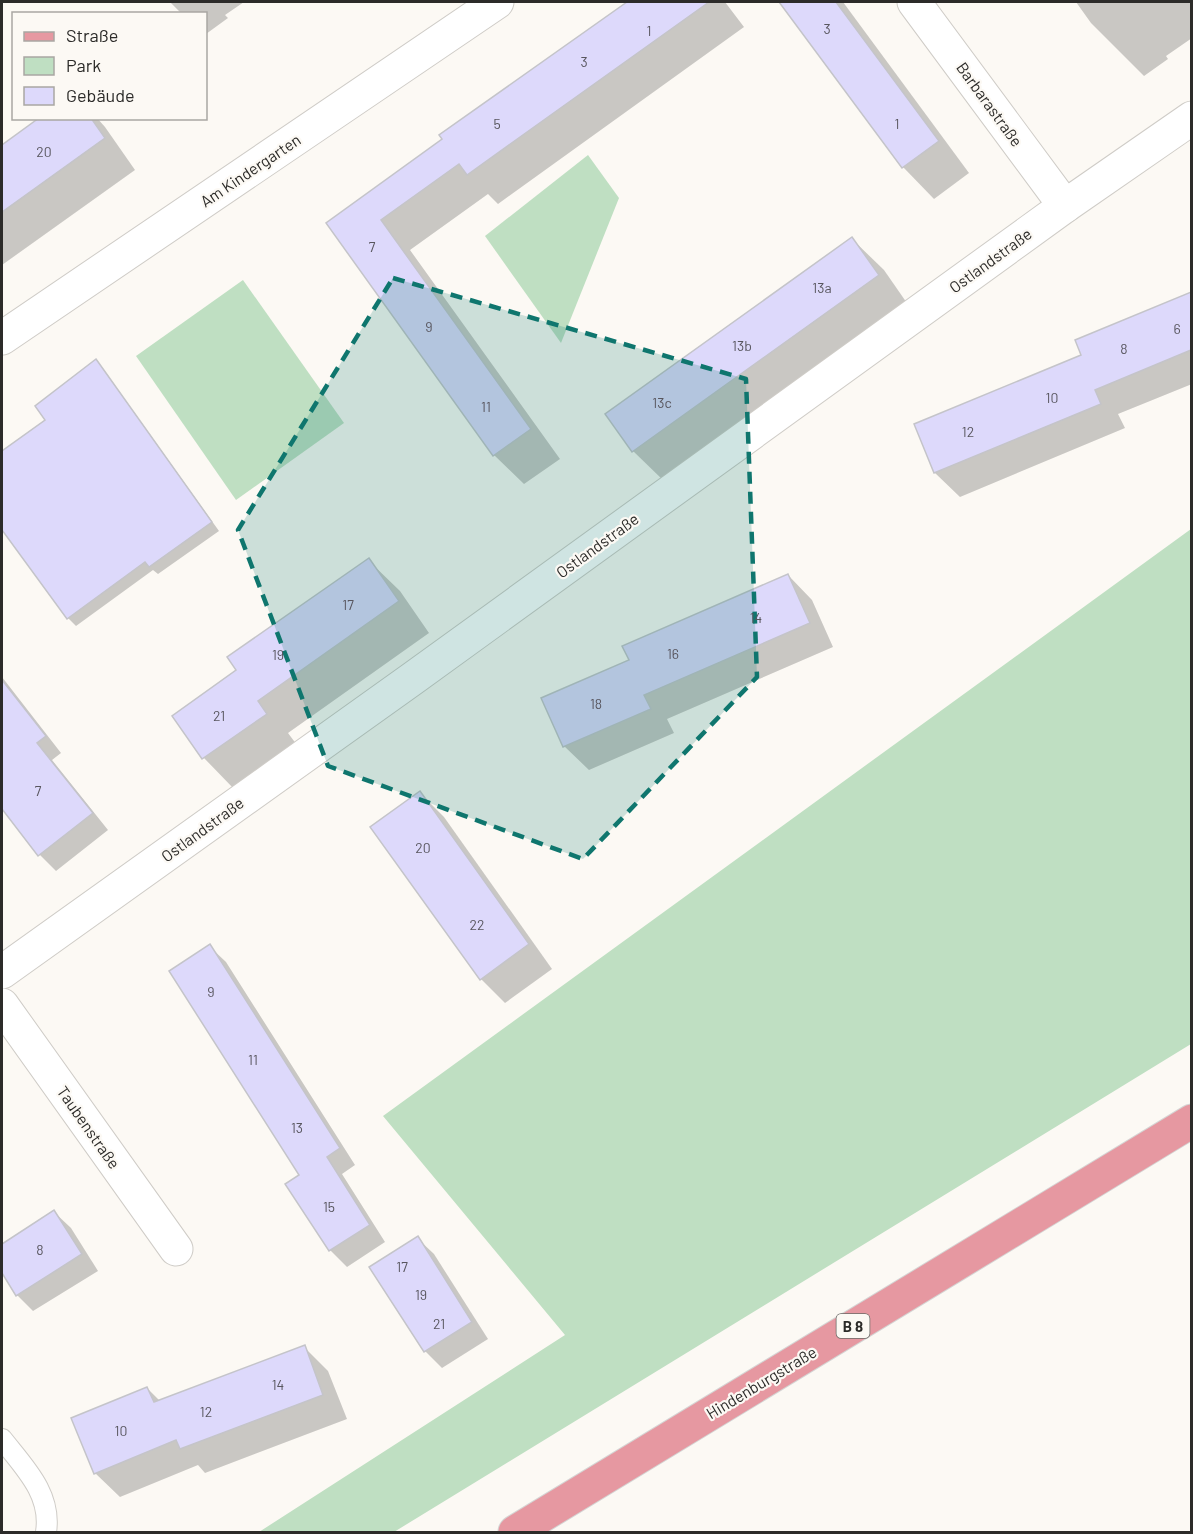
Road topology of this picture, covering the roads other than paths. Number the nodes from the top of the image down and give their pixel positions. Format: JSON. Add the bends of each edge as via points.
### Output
{"nodes":[{"id":1,"x":497,"y":2,"type":"edge"},
{"id":2,"x":914,"y":2,"type":"edge"},
{"id":3,"x":1191,"y":118,"type":"edge"},
{"id":4,"x":1065,"y":206,"type":"junction"},
{"id":5,"x":2,"y":338,"type":"edge"},
{"id":6,"x":2,"y":972,"type":"edge"},
{"id":7,"x":2,"y":1005,"type":"edge"},
{"id":8,"x":1191,"y":1121,"type":"edge"},
{"id":9,"x":176,"y":1249,"type":"dead end"},
{"id":10,"x":2,"y":1439,"type":"edge"},
{"id":11,"x":46,"y":1533,"type":"edge"},
{"id":12,"x":515,"y":1533,"type":"edge"}],
"edges":[{"from":1,"to":5,"type":"street","name":"Am Kindergarten"},
{"from":2,"to":4,"type":"street","name":"Barbarastraße"},
{"from":3,"to":4,"type":"street","name":"Ostlandstraße"},
{"from":4,"to":6,"type":"street","name":"Ostlandstraße"},
{"from":7,"to":9,"type":"street","name":"Taubenstraße"},
{"from":8,"to":12,"type":"main road","name":"Hindenburgstraße","number":"B 8"},
{"from":10,"to":11,"type":"lane","via":[[45,1501]]}]}
